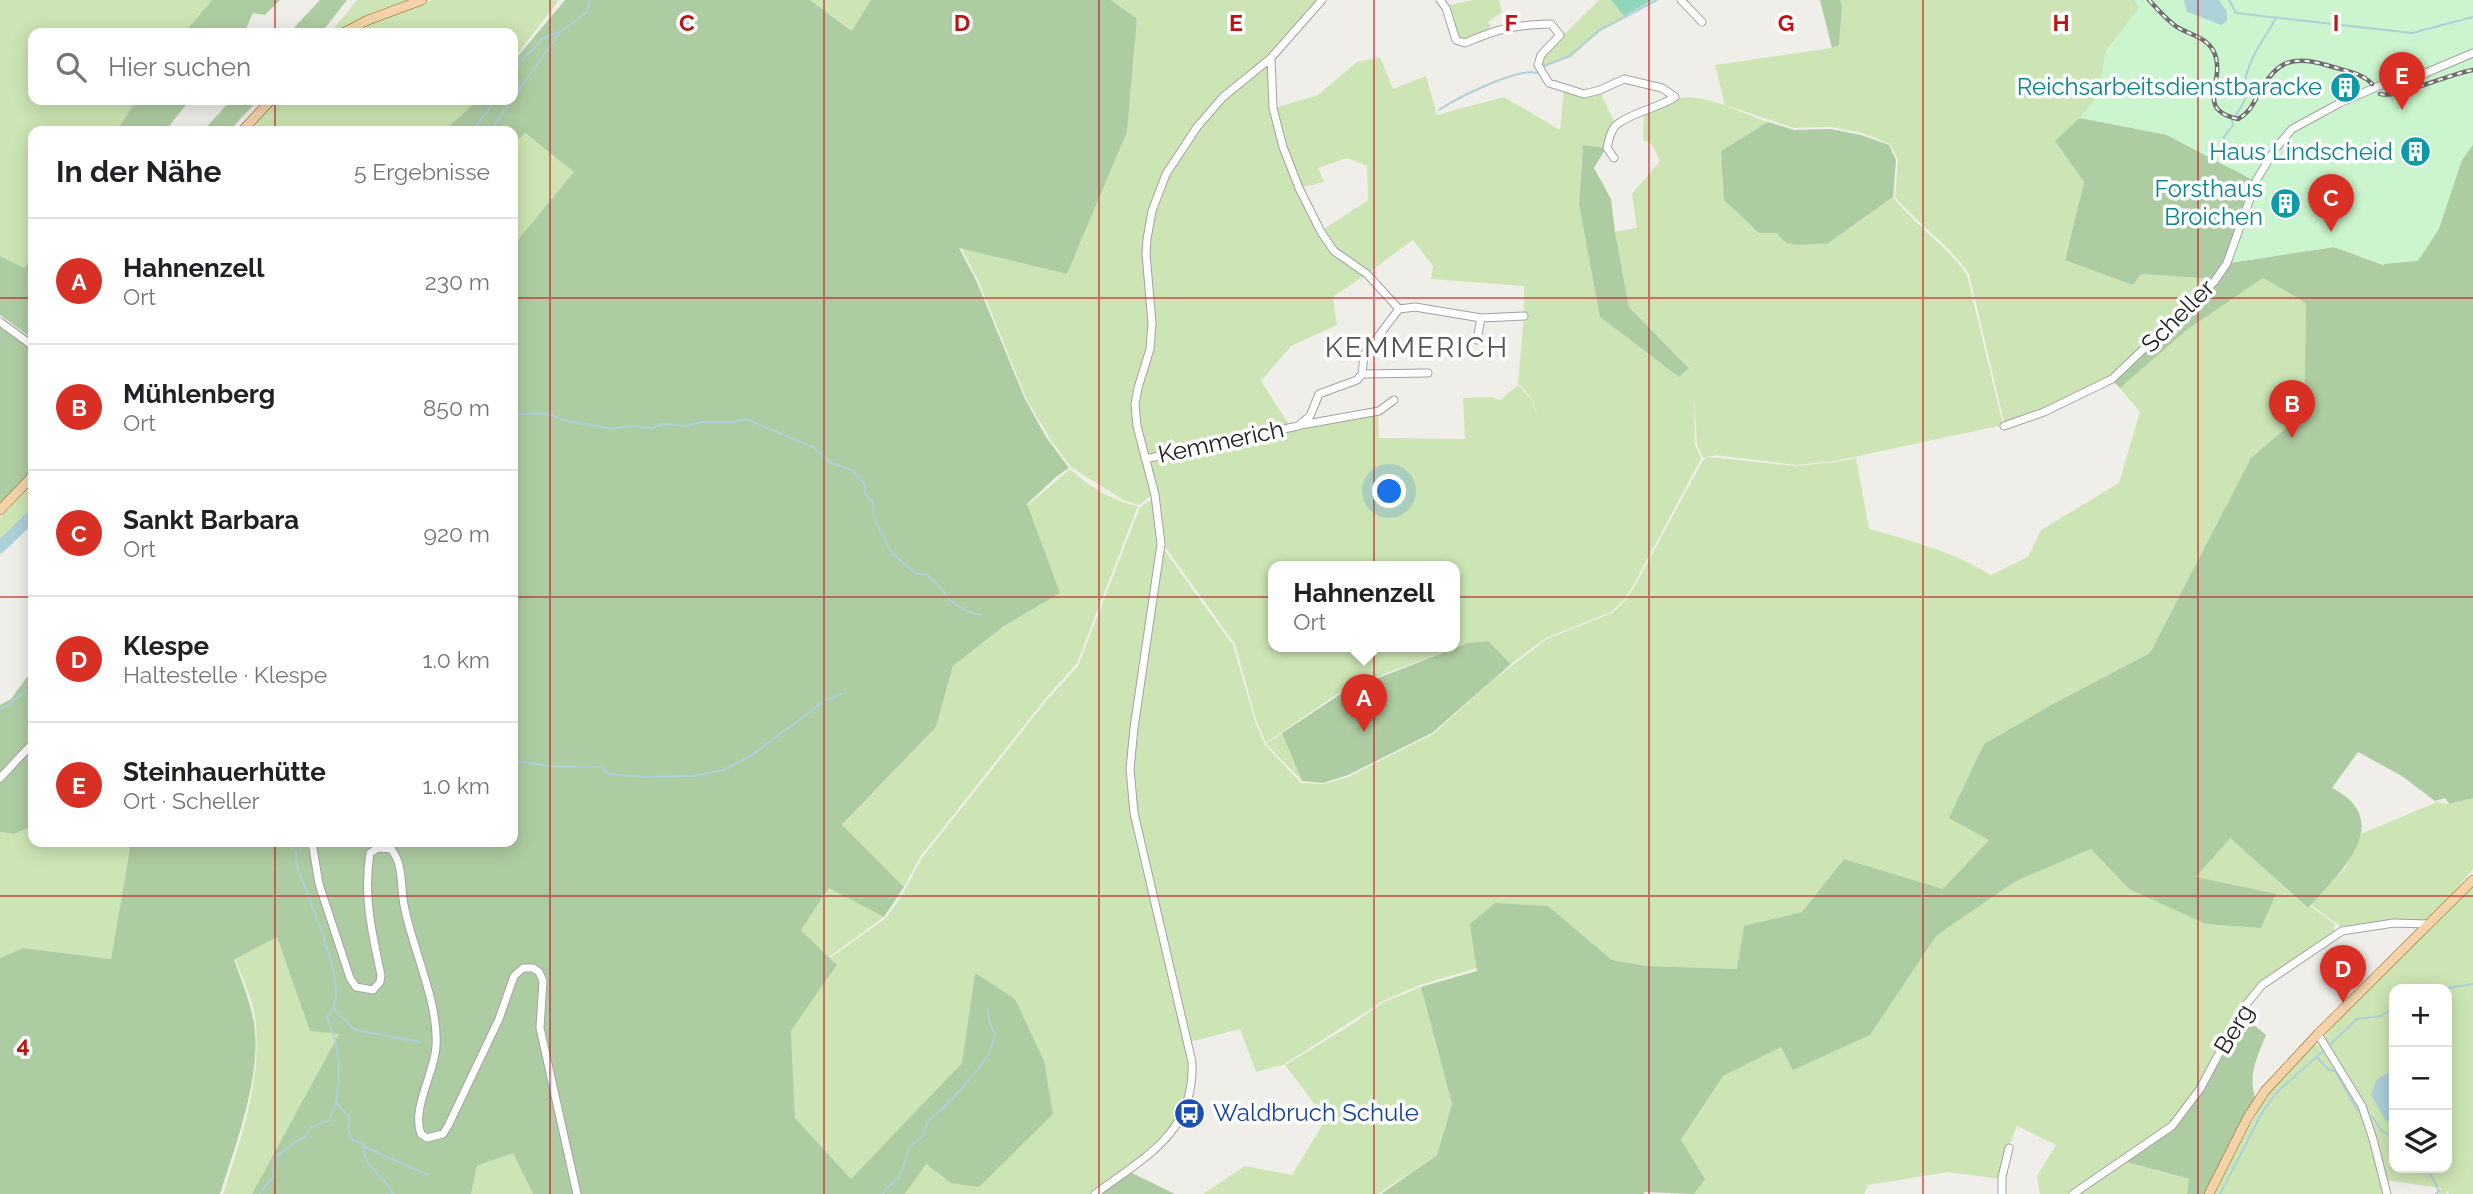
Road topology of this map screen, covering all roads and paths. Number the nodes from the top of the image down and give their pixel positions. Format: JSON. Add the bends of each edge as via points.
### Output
{"nodes":[{"id":1,"x":422,"y":0,"type":"edge"},
{"id":2,"x":1322,"y":0,"type":"edge"},
{"id":3,"x":1440,"y":0,"type":"edge"},
{"id":4,"x":1681,"y":0,"type":"edge"},
{"id":5,"x":1702,"y":22,"type":"dead end"},
{"id":6,"x":353,"y":28,"type":"edge"},
{"id":7,"x":2473,"y":53,"type":"edge"},
{"id":8,"x":1271,"y":58,"type":"junction"},
{"id":9,"x":266,"y":105,"type":"edge"},
{"id":10,"x":247,"y":126,"type":"edge"},
{"id":11,"x":1614,"y":158,"type":"dead end"},
{"id":12,"x":1399,"y":309,"type":"junction"},
{"id":13,"x":1524,"y":316,"type":"dead end"},
{"id":14,"x":1480,"y":318,"type":"junction"},
{"id":15,"x":0,"y":322,"type":"edge"},
{"id":16,"x":1476,"y":340,"type":"dead end"},
{"id":17,"x":28,"y":342,"type":"edge"},
{"id":18,"x":1428,"y":373,"type":"dead end"},
{"id":19,"x":1362,"y":374,"type":"junction"},
{"id":20,"x":1394,"y":400,"type":"dead end"},
{"id":21,"x":1298,"y":426,"type":"junction"},
{"id":22,"x":2004,"y":426,"type":"dead end"},
{"id":23,"x":1145,"y":459,"type":"junction"},
{"id":24,"x":28,"y":481,"type":"edge"},
{"id":25,"x":0,"y":510,"type":"edge"},
{"id":26,"x":28,"y":748,"type":"edge"},
{"id":27,"x":0,"y":778,"type":"edge"},
{"id":28,"x":313,"y":847,"type":"edge"},
{"id":29,"x":2473,"y":880,"type":"edge"},
{"id":30,"x":2428,"y":924,"type":"junction"},
{"id":31,"x":2318,"y":1034,"type":"junction"},
{"id":32,"x":2009,"y":1148,"type":"dead end"},
{"id":33,"x":577,"y":1194,"type":"edge"},
{"id":34,"x":1095,"y":1194,"type":"edge"},
{"id":35,"x":2002,"y":1194,"type":"edge"},
{"id":36,"x":2073,"y":1194,"type":"edge"},
{"id":37,"x":2209,"y":1194,"type":"edge"},
{"id":38,"x":2387,"y":1194,"type":"edge"}],
"edges":[{"from":1,"to":6,"type":"main road"},
{"from":2,"to":8,"type":"street"},
{"from":3,"to":11,"type":"street","via":[[1455,40],[1465,43],[1513,26],[1551,24],[1560,35],[1538,65],[1549,83],[1584,94],[1624,79],[1662,88],[1675,97],[1616,124],[1607,148]]},
{"from":4,"to":5,"type":"street"},
{"from":7,"to":22,"type":"street","name":"Scheller","via":[[2421,75],[2381,85],[2292,129],[2257,180],[2227,264],[2207,290],[2112,379]]},
{"from":8,"to":12,"type":"street","via":[[1273,108],[1283,147],[1321,232],[1334,251],[1367,274]]},
{"from":8,"to":23,"type":"street","via":[[1223,97],[1197,127],[1166,174],[1152,211],[1146,254],[1150,349],[1135,404]]},
{"from":9,"to":10,"type":"main road"},
{"from":12,"to":14,"type":"street","via":[[1415,307]]},
{"from":12,"to":19,"type":"street","via":[[1364,355]]},
{"from":13,"to":14,"type":"street"},
{"from":14,"to":16,"type":"street"},
{"from":15,"to":17,"type":"street"},
{"from":18,"to":19,"type":"street","name":"Kemmerich"},
{"from":19,"to":21,"type":"street","name":"Kemmerich","via":[[1319,394],[1310,416]]},
{"from":20,"to":21,"type":"street","name":"Kemmerich","via":[[1379,411]]},
{"from":21,"to":23,"type":"street","name":"Kemmerich"},
{"from":23,"to":34,"type":"street","via":[[1161,544],[1130,769],[1134,813],[1193,1080],[1185,1110],[1171,1136]]},
{"from":24,"to":25,"type":"main road"},
{"from":26,"to":27,"type":"street"},
{"from":28,"to":33,"type":"street","via":[[319,884],[350,978],[365,990],[373,989],[381,975],[367,912],[370,853],[391,849],[399,859],[403,905],[434,1018],[436,1046],[418,1125],[427,1138],[443,1134],[448,1126],[499,1019],[514,976],[523,968],[539,972],[540,1028]]},
{"from":29,"to":30,"type":"main road"},
{"from":30,"to":31,"type":"main road"},
{"from":30,"to":36,"type":"street","name":"Berg","via":[[2394,923],[2342,931],[2262,985],[2244,1007],[2200,1089],[2172,1126]]},
{"from":31,"to":37,"type":"main road","via":[[2265,1091]]},
{"from":31,"to":38,"type":"street","via":[[2362,1106]]},
{"from":32,"to":35,"type":"street"}]}
